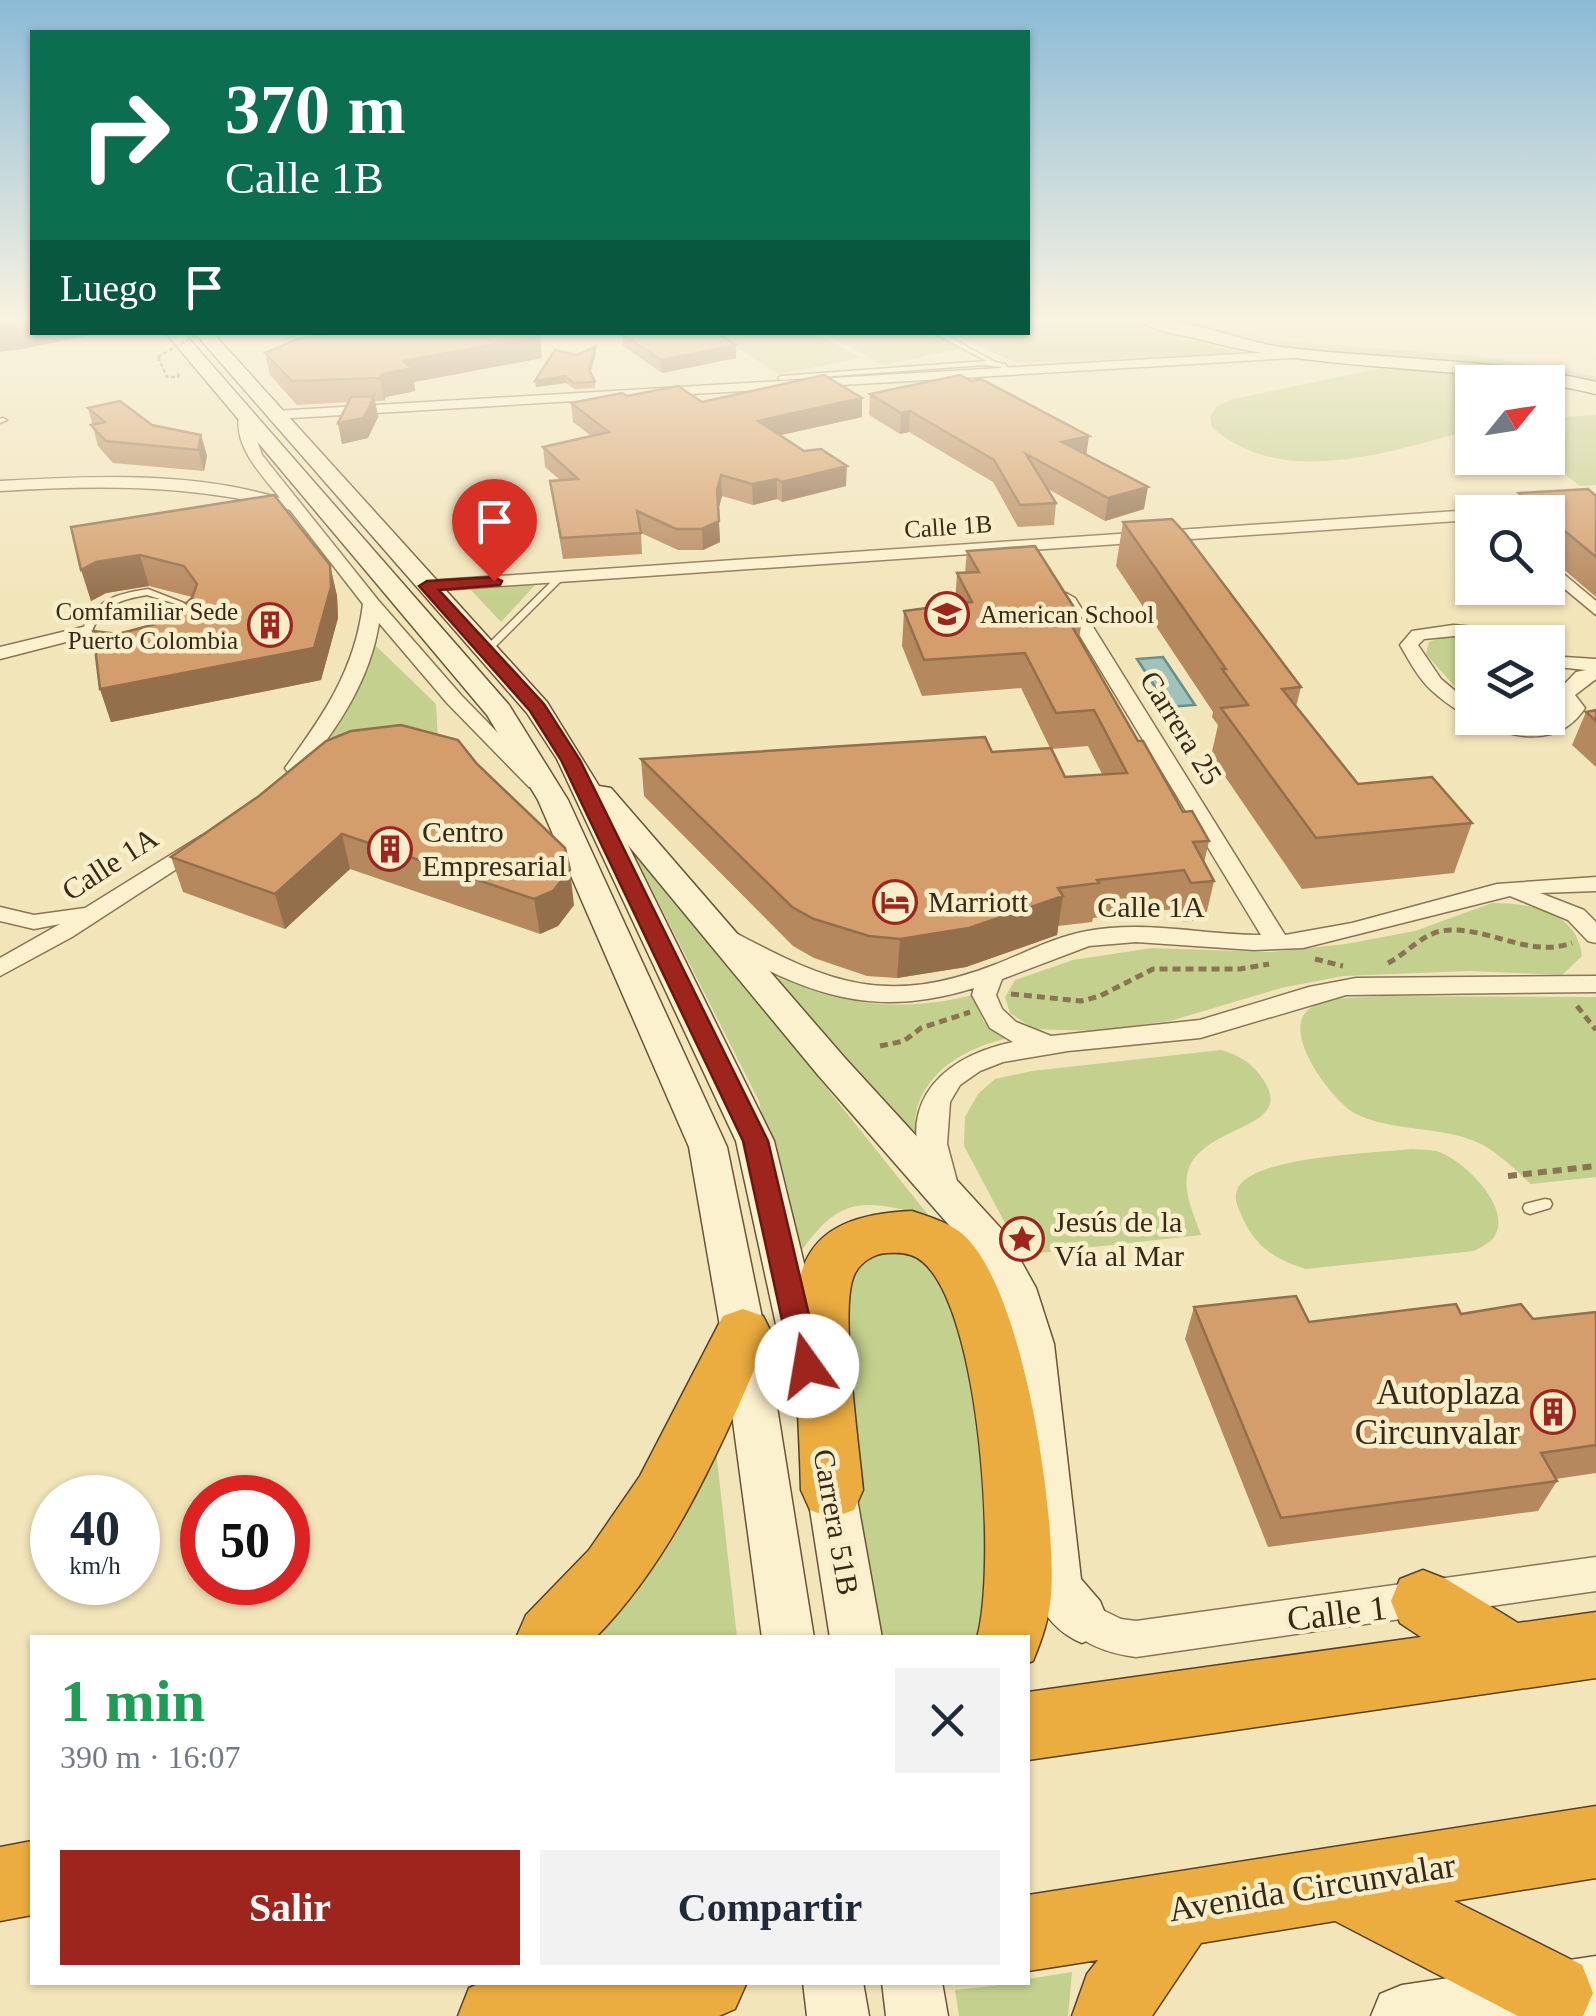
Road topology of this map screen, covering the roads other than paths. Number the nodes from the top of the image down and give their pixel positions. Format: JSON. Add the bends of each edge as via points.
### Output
{"nodes":[{"id":1,"x":239,"y":413,"type":"edge"},
{"id":2,"x":309,"y":413,"type":"edge"},
{"id":3,"x":275,"y":415,"type":"joint"},
{"id":4,"x":244,"y":419,"type":"junction"},
{"id":5,"x":258,"y":459,"type":"junction"},
{"id":6,"x":206,"y":486,"type":"junction"},
{"id":7,"x":0,"y":489,"type":"edge"},
{"id":8,"x":1596,"y":506,"type":"edge"},
{"id":9,"x":296,"y":507,"type":"junction"},
{"id":10,"x":1565,"y":508,"type":"edge"},
{"id":11,"x":1455,"y":516,"type":"edge"},
{"id":12,"x":1042,"y":561,"type":"junction"},
{"id":13,"x":562,"y":577,"type":"junction"},
{"id":14,"x":1565,"y":582,"type":"edge"},
{"id":15,"x":427,"y":586,"type":"junction"},
{"id":16,"x":372,"y":604,"type":"junction"},
{"id":17,"x":1596,"y":610,"type":"edge"},
{"id":18,"x":1455,"y":630,"type":"edge"},
{"id":19,"x":87,"y":631,"type":"junction"},
{"id":20,"x":486,"y":651,"type":"junction"},
{"id":21,"x":0,"y":654,"type":"edge"},
{"id":22,"x":1565,"y":662,"type":"edge"},
{"id":23,"x":1596,"y":665,"type":"edge"},
{"id":24,"x":1596,"y":673,"type":"edge"},
{"id":25,"x":1566,"y":694,"type":"joint"},
{"id":26,"x":1455,"y":700,"type":"edge"},
{"id":27,"x":1565,"y":722,"type":"edge"},
{"id":28,"x":327,"y":754,"type":"edge"},
{"id":29,"x":571,"y":760,"type":"junction"},
{"id":30,"x":547,"y":814,"type":"junction"},
{"id":31,"x":226,"y":825,"type":"edge"},
{"id":32,"x":1596,"y":884,"type":"edge"},
{"id":33,"x":128,"y":890,"type":"junction"},
{"id":34,"x":1505,"y":891,"type":"junction"},
{"id":35,"x":0,"y":914,"type":"edge"},
{"id":36,"x":1594,"y":933,"type":"edge"},
{"id":37,"x":722,"y":935,"type":"junction"},
{"id":38,"x":1278,"y":953,"type":"junction"},
{"id":39,"x":0,"y":968,"type":"edge"},
{"id":40,"x":992,"y":974,"type":"junction"},
{"id":41,"x":1592,"y":982,"type":"edge"},
{"id":42,"x":1055,"y":1044,"type":"junction"},
{"id":43,"x":948,"y":1199,"type":"junction"},
{"id":44,"x":743,"y":1332,"type":"junction"},
{"id":45,"x":832,"y":1490,"type":"junction"},
{"id":46,"x":1596,"y":1574,"type":"edge"},
{"id":47,"x":1423,"y":1602,"type":"junction"},
{"id":48,"x":1082,"y":1618,"type":"joint"},
{"id":49,"x":551,"y":1635,"type":"edge"},
{"id":50,"x":788,"y":1635,"type":"edge"},
{"id":51,"x":856,"y":1635,"type":"edge"},
{"id":52,"x":1011,"y":1635,"type":"edge"},
{"id":53,"x":1596,"y":1646,"type":"edge"},
{"id":54,"x":1511,"y":1657,"type":"junction"},
{"id":55,"x":1030,"y":1726,"type":"edge"},
{"id":56,"x":1596,"y":1842,"type":"edge"},
{"id":57,"x":1341,"y":1884,"type":"junction"},
{"id":58,"x":1181,"y":1906,"type":"junction"},
{"id":59,"x":1030,"y":1933,"type":"edge"},
{"id":60,"x":689,"y":1985,"type":"edge"},
{"id":61,"x":833,"y":1985,"type":"edge"},
{"id":62,"x":912,"y":1985,"type":"edge"},
{"id":63,"x":1575,"y":1990,"type":"edge"},
{"id":64,"x":498,"y":2016,"type":"edge"},
{"id":65,"x":838,"y":2016,"type":"edge"},
{"id":66,"x":917,"y":2016,"type":"edge"},
{"id":67,"x":1111,"y":2016,"type":"edge"},
{"id":68,"x":1402,"y":2016,"type":"edge"}],
"edges":[{"from":1,"to":4,"type":"main road","name":"Carrera 51B"},
{"from":2,"to":3,"type":"street"},
{"from":3,"to":15,"type":"main road","name":"Carrera 51B"},
{"from":4,"to":5,"type":"street"},
{"from":4,"to":30,"type":"main road","name":"Carrera 51B","via":[[500,711]]},
{"from":5,"to":6,"type":"street","via":[[243,475]]},
{"from":5,"to":9,"type":"street"},
{"from":6,"to":7,"type":"street","via":[[120,482]]},
{"from":6,"to":9,"type":"street"},
{"from":8,"to":10,"type":"street"},
{"from":9,"to":16,"type":"street"},
{"from":11,"to":12,"type":"street","name":"Calle 1B","via":[[1335,520]]},
{"from":12,"to":13,"type":"street","name":"Calle 1B"},
{"from":12,"to":38,"type":"street","name":"Carrera 25"},
{"from":13,"to":15,"type":"street","name":"Calle 1B"},
{"from":13,"to":20,"type":"lane"},
{"from":14,"to":17,"type":"street"},
{"from":15,"to":20,"type":"main road","name":"Carrera 51B"},
{"from":16,"to":28,"type":"street","via":[[367,644],[350,687],[322,735],[287,774]]},
{"from":16,"to":30,"type":"street"},
{"from":18,"to":26,"type":"street","via":[[1418,635],[1409,645],[1434,683]]},
{"from":19,"to":19,"type":"lane","via":[[112,649],[142,650],[169,641],[185,616],[167,596],[122,595],[92,616]]},
{"from":19,"to":21,"type":"street"},
{"from":20,"to":29,"type":"main road","name":"Carrera 51B","via":[[537,708]]},
{"from":22,"to":23,"type":"street"},
{"from":24,"to":25,"type":"street"},
{"from":25,"to":27,"type":"street","via":[[1575,708]]},
{"from":29,"to":37,"type":"main road"},
{"from":29,"to":45,"type":"main road","name":"Carrera 51B","via":[[755,1141]]},
{"from":30,"to":44,"type":"main road","name":"Carrera 51B","via":[[580,865],[708,1147]]},
{"from":31,"to":33,"type":"street","name":"Calle 1A"},
{"from":32,"to":34,"type":"street","name":"Calle 1A"},
{"from":33,"to":35,"type":"street","via":[[62,918],[34,922]]},
{"from":33,"to":39,"type":"street","name":"Calle 1A"},
{"from":34,"to":36,"type":"street","via":[[1555,904]]},
{"from":34,"to":38,"type":"street","name":"Calle 1A"},
{"from":37,"to":40,"type":"street","name":"Calle 1A","via":[[793,976],[870,996],[914,996]]},
{"from":37,"to":43,"type":"main road"},
{"from":38,"to":40,"type":"street","name":"Calle 1A","via":[[1144,934],[1065,944]]},
{"from":40,"to":42,"type":"street","via":[[984,995],[996,1020],[1012,1032]]},
{"from":41,"to":42,"type":"street","via":[[1348,987],[1204,1028]]},
{"from":42,"to":43,"type":"street","via":[[1004,1051],[949,1079],[933,1114],[932,1152]]},
{"from":43,"to":48,"type":"main road","via":[[990,1245],[1021,1307],[1032,1344],[1057,1589]]},
{"from":44,"to":49,"type":"highway","via":[[640,1530]]},
{"from":44,"to":50,"type":"main road","name":"Carrera 51B"},
{"from":45,"to":51,"type":"main road","name":"Carrera 51B"},
{"from":45,"to":52,"type":"highway","via":[[824,1280],[838,1255],[864,1236],[892,1230],[920,1237],[967,1281],[994,1349],[1018,1553]]},
{"from":46,"to":47,"type":"street","name":"Calle 1"},
{"from":47,"to":48,"type":"street","name":"Calle 1","via":[[1136,1639],[1117,1637]]},
{"from":47,"to":54,"type":"highway"},
{"from":53,"to":54,"type":"highway"},
{"from":54,"to":55,"type":"highway"},
{"from":56,"to":57,"type":"highway","name":"Avenida Circunvalar"},
{"from":57,"to":58,"type":"highway","name":"Avenida Circunvalar"},
{"from":57,"to":63,"type":"highway"},
{"from":58,"to":59,"type":"highway","name":"Avenida Circunvalar"},
{"from":58,"to":67,"type":"highway"},
{"from":60,"to":64,"type":"highway"},
{"from":61,"to":65,"type":"main road"},
{"from":62,"to":66,"type":"main road"},
{"from":63,"to":68,"type":"main road"}]}
